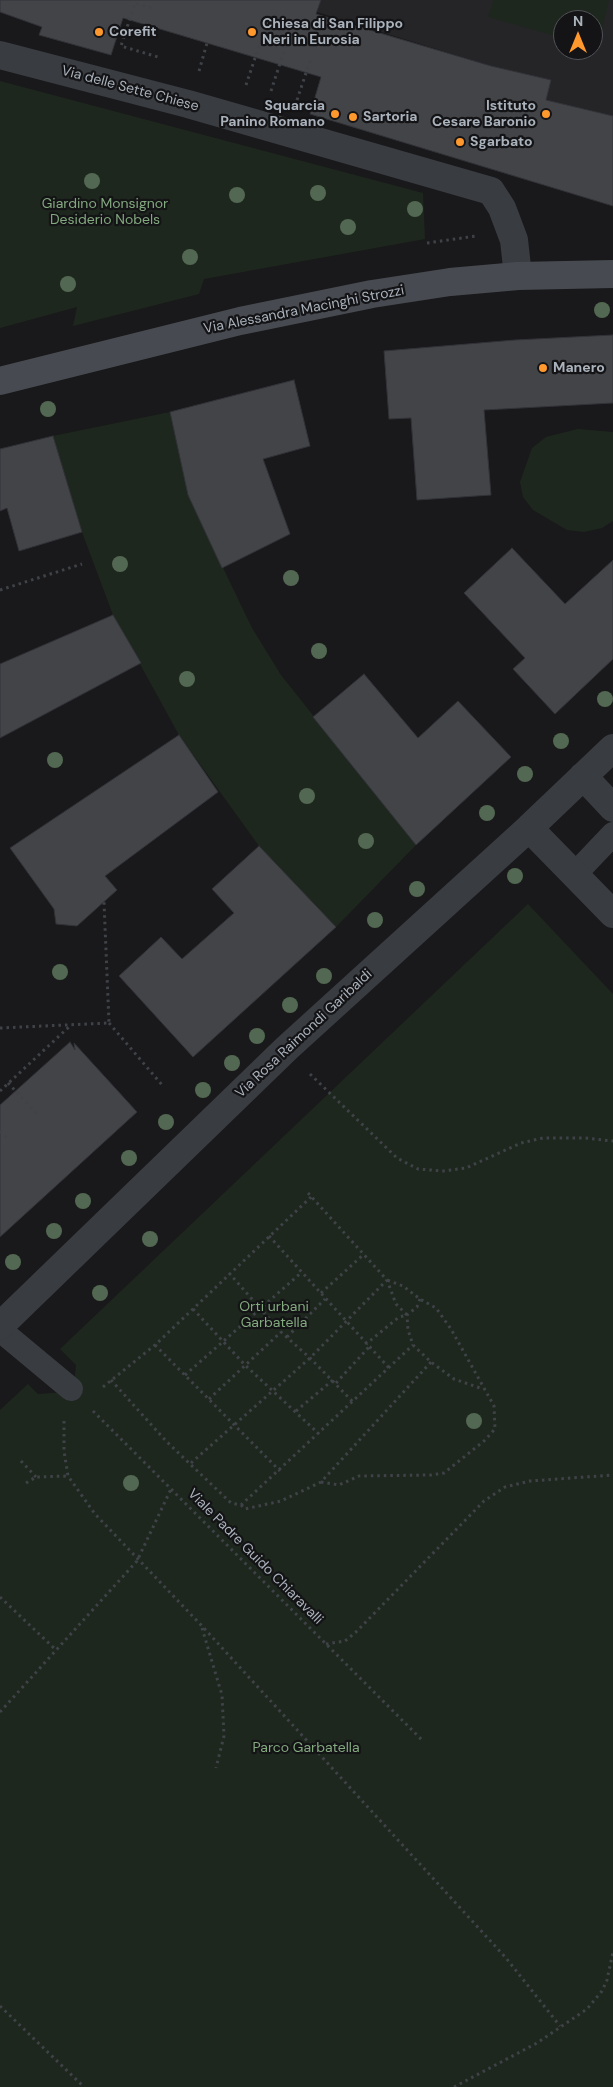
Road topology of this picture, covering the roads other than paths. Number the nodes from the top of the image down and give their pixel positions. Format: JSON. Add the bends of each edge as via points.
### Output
{"nodes":[{"id":1,"x":0,"y":55,"type":"edge"},
{"id":2,"x":613,"y":274,"type":"edge"},
{"id":3,"x":518,"y":276,"type":"junction"},
{"id":4,"x":0,"y":381,"type":"edge"},
{"id":5,"x":613,"y":748,"type":"edge"},
{"id":6,"x":583,"y":776,"type":"junction"},
{"id":7,"x":613,"y":808,"type":"edge"},
{"id":8,"x":529,"y":828,"type":"junction"},
{"id":9,"x":613,"y":834,"type":"edge"},
{"id":10,"x":575,"y":874,"type":"junction"},
{"id":11,"x":613,"y":914,"type":"edge"},
{"id":12,"x":0,"y":1326,"type":"edge"},
{"id":13,"x":0,"y":1330,"type":"edge"},
{"id":14,"x":78,"y":1397,"type":"road end"}],
"edges":[{"from":1,"to":3,"type":"street","name":"Via delle Sette Chiese","via":[[491,191],[502,208],[514,240]]},
{"from":2,"to":3,"type":"street","name":"Via Alessandra Macinghi Strozzi"},
{"from":3,"to":4,"type":"street","name":"Via Alessandra Macinghi Strozzi","via":[[450,282],[290,310]]},
{"from":5,"to":6,"type":"street","name":"Via Rosa Raimondi Garibaldi"},
{"from":6,"to":7,"type":"street"},
{"from":6,"to":8,"type":"street","name":"Via Rosa Raimondi Garibaldi"},
{"from":8,"to":10,"type":"street"},
{"from":8,"to":12,"type":"street","name":"Via Rosa Raimondi Garibaldi","via":[[286,1048]]},
{"from":9,"to":10,"type":"lane"},
{"from":10,"to":11,"type":"street"},
{"from":13,"to":14,"type":"lane"}]}
